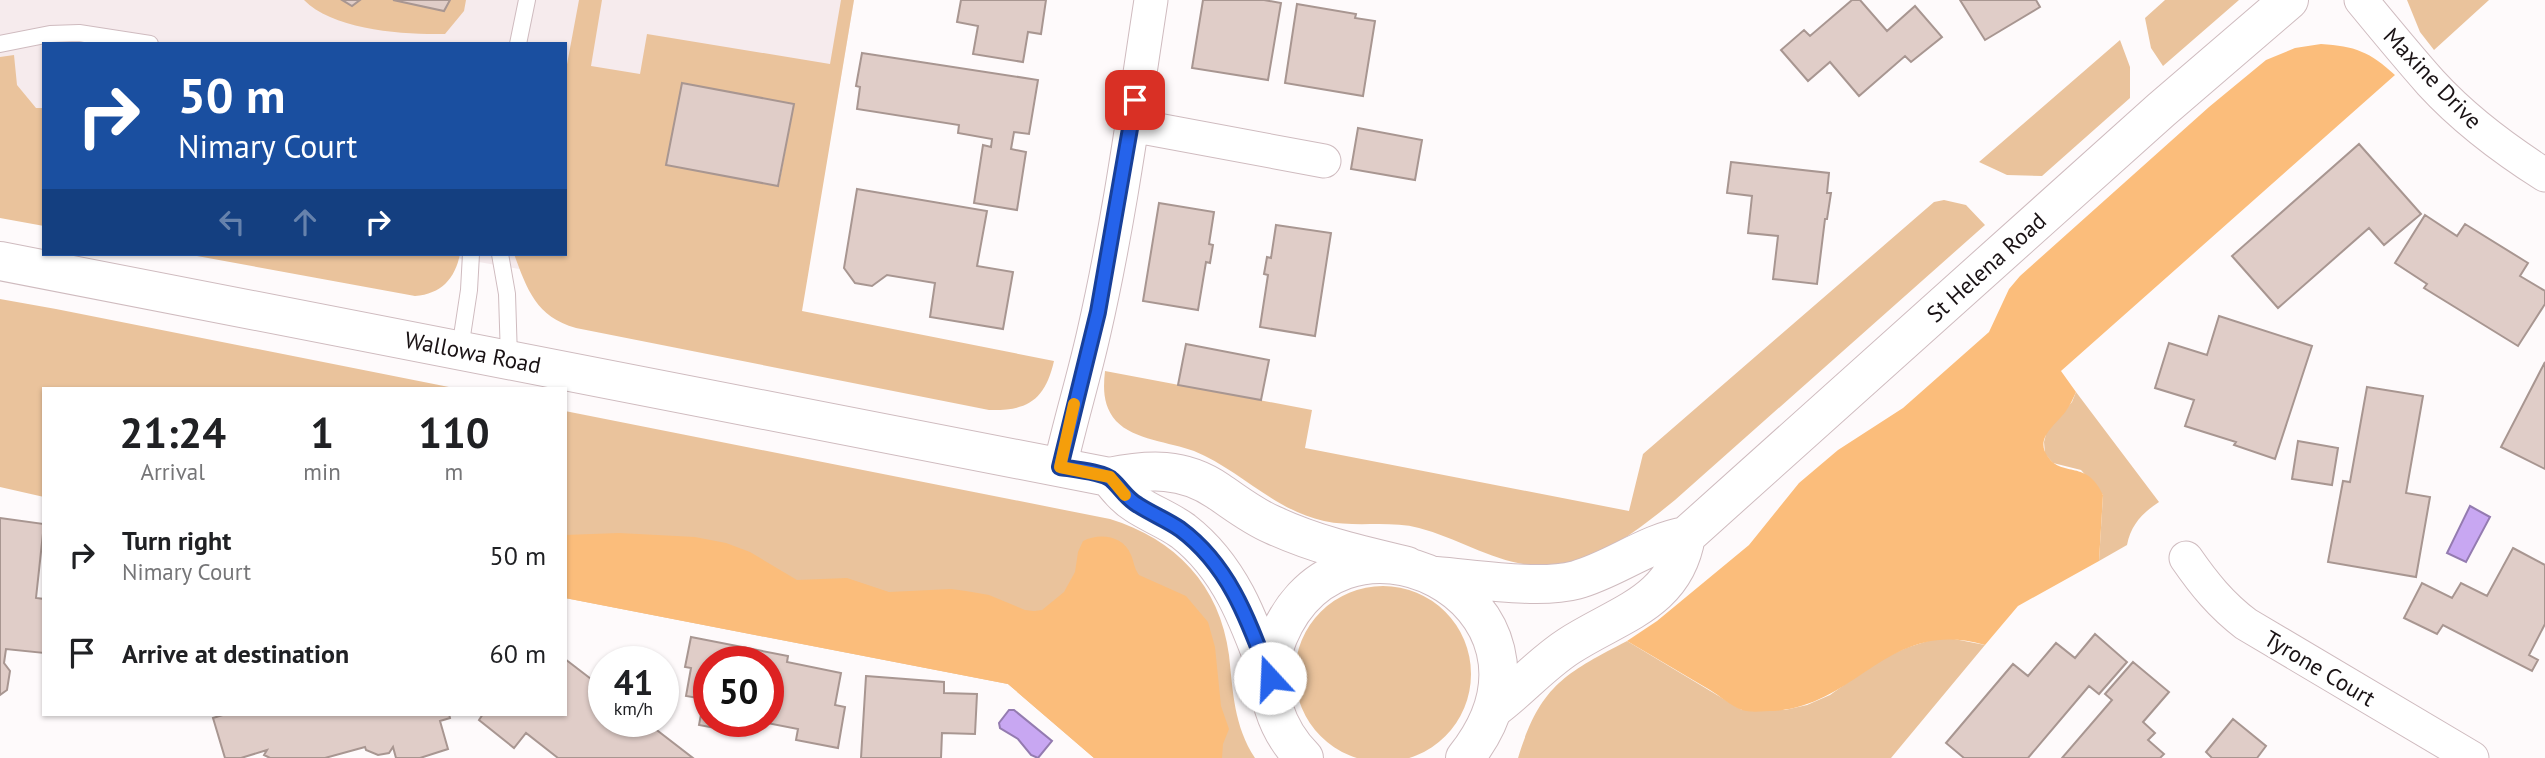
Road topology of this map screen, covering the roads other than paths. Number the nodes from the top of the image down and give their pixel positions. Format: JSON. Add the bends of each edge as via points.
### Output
{"nodes":[{"id":1,"x":527,"y":0,"type":"edge"},
{"id":2,"x":1152,"y":0,"type":"edge"},
{"id":3,"x":2288,"y":0,"type":"edge"},
{"id":4,"x":2361,"y":0,"type":"edge"},
{"id":5,"x":137,"y":42,"type":"edge"},
{"id":6,"x":518,"y":42,"type":"edge"},
{"id":7,"x":0,"y":44,"type":"edge"},
{"id":8,"x":1131,"y":125,"type":"junction"},
{"id":9,"x":1324,"y":161,"type":"dead end"},
{"id":10,"x":2545,"y":175,"type":"edge"},
{"id":11,"x":471,"y":256,"type":"edge"},
{"id":12,"x":500,"y":256,"type":"edge"},
{"id":13,"x":0,"y":261,"type":"edge"},
{"id":14,"x":460,"y":349,"type":"junction"},
{"id":15,"x":509,"y":358,"type":"junction"},
{"id":16,"x":1060,"y":467,"type":"junction"},
{"id":17,"x":1110,"y":477,"type":"junction"},
{"id":18,"x":1686,"y":536,"type":"junction"},
{"id":19,"x":2186,"y":558,"type":"dead end"},
{"id":20,"x":1421,"y":571,"type":"junction"},
{"id":21,"x":1270,"y":678,"type":"junction"},
{"id":22,"x":1491,"y":730,"type":"edge"},
{"id":23,"x":1304,"y":758,"type":"edge"},
{"id":24,"x":1465,"y":758,"type":"edge"},
{"id":25,"x":2472,"y":758,"type":"edge"}],
"edges":[{"from":1,"to":6,"type":"lane"},
{"from":2,"to":8,"type":"street"},
{"from":3,"to":18,"type":"main road","name":"St Helena Road"},
{"from":4,"to":10,"type":"street","name":"Maxine Drive","via":[[2458,109]]},
{"from":5,"to":7,"type":"lane","via":[[79,33]]},
{"from":8,"to":9,"type":"street"},
{"from":8,"to":16,"type":"street","via":[[1096,321]]},
{"from":11,"to":14,"type":"lane"},
{"from":12,"to":15,"type":"lane"},
{"from":13,"to":14,"type":"main road","name":"Wallowa Road"},
{"from":14,"to":15,"type":"main road","name":"Wallowa Road"},
{"from":15,"to":16,"type":"main road","name":"Wallowa Road"},
{"from":16,"to":17,"type":"main road","name":"Wallowa Road"},
{"from":17,"to":20,"type":"main road","name":"Wallowa Road","via":[[1139,471],[1189,476],[1263,521],[1308,540]]},
{"from":17,"to":21,"type":"main road","via":[[1136,504],[1181,530],[1210,556],[1248,619]]},
{"from":18,"to":20,"type":"main road","name":"St Helena Road","via":[[1657,543],[1573,581],[1523,583]]},
{"from":18,"to":22,"type":"main road","via":[[1683,555],[1666,584],[1648,600],[1567,647],[1518,691]]},
{"from":19,"to":25,"type":"street","name":"Tyrone Court","via":[[2224,608],[2246,624]]},
{"from":20,"to":21,"type":"main road","via":[[1384,564],[1362,566],[1321,583],[1289,615],[1272,656]]},
{"from":20,"to":22,"type":"main road","via":[[1456,589],[1485,625],[1498,669]]},
{"from":21,"to":23,"type":"main road","via":[[1276,716]]},
{"from":22,"to":24,"type":"main road"}]}
